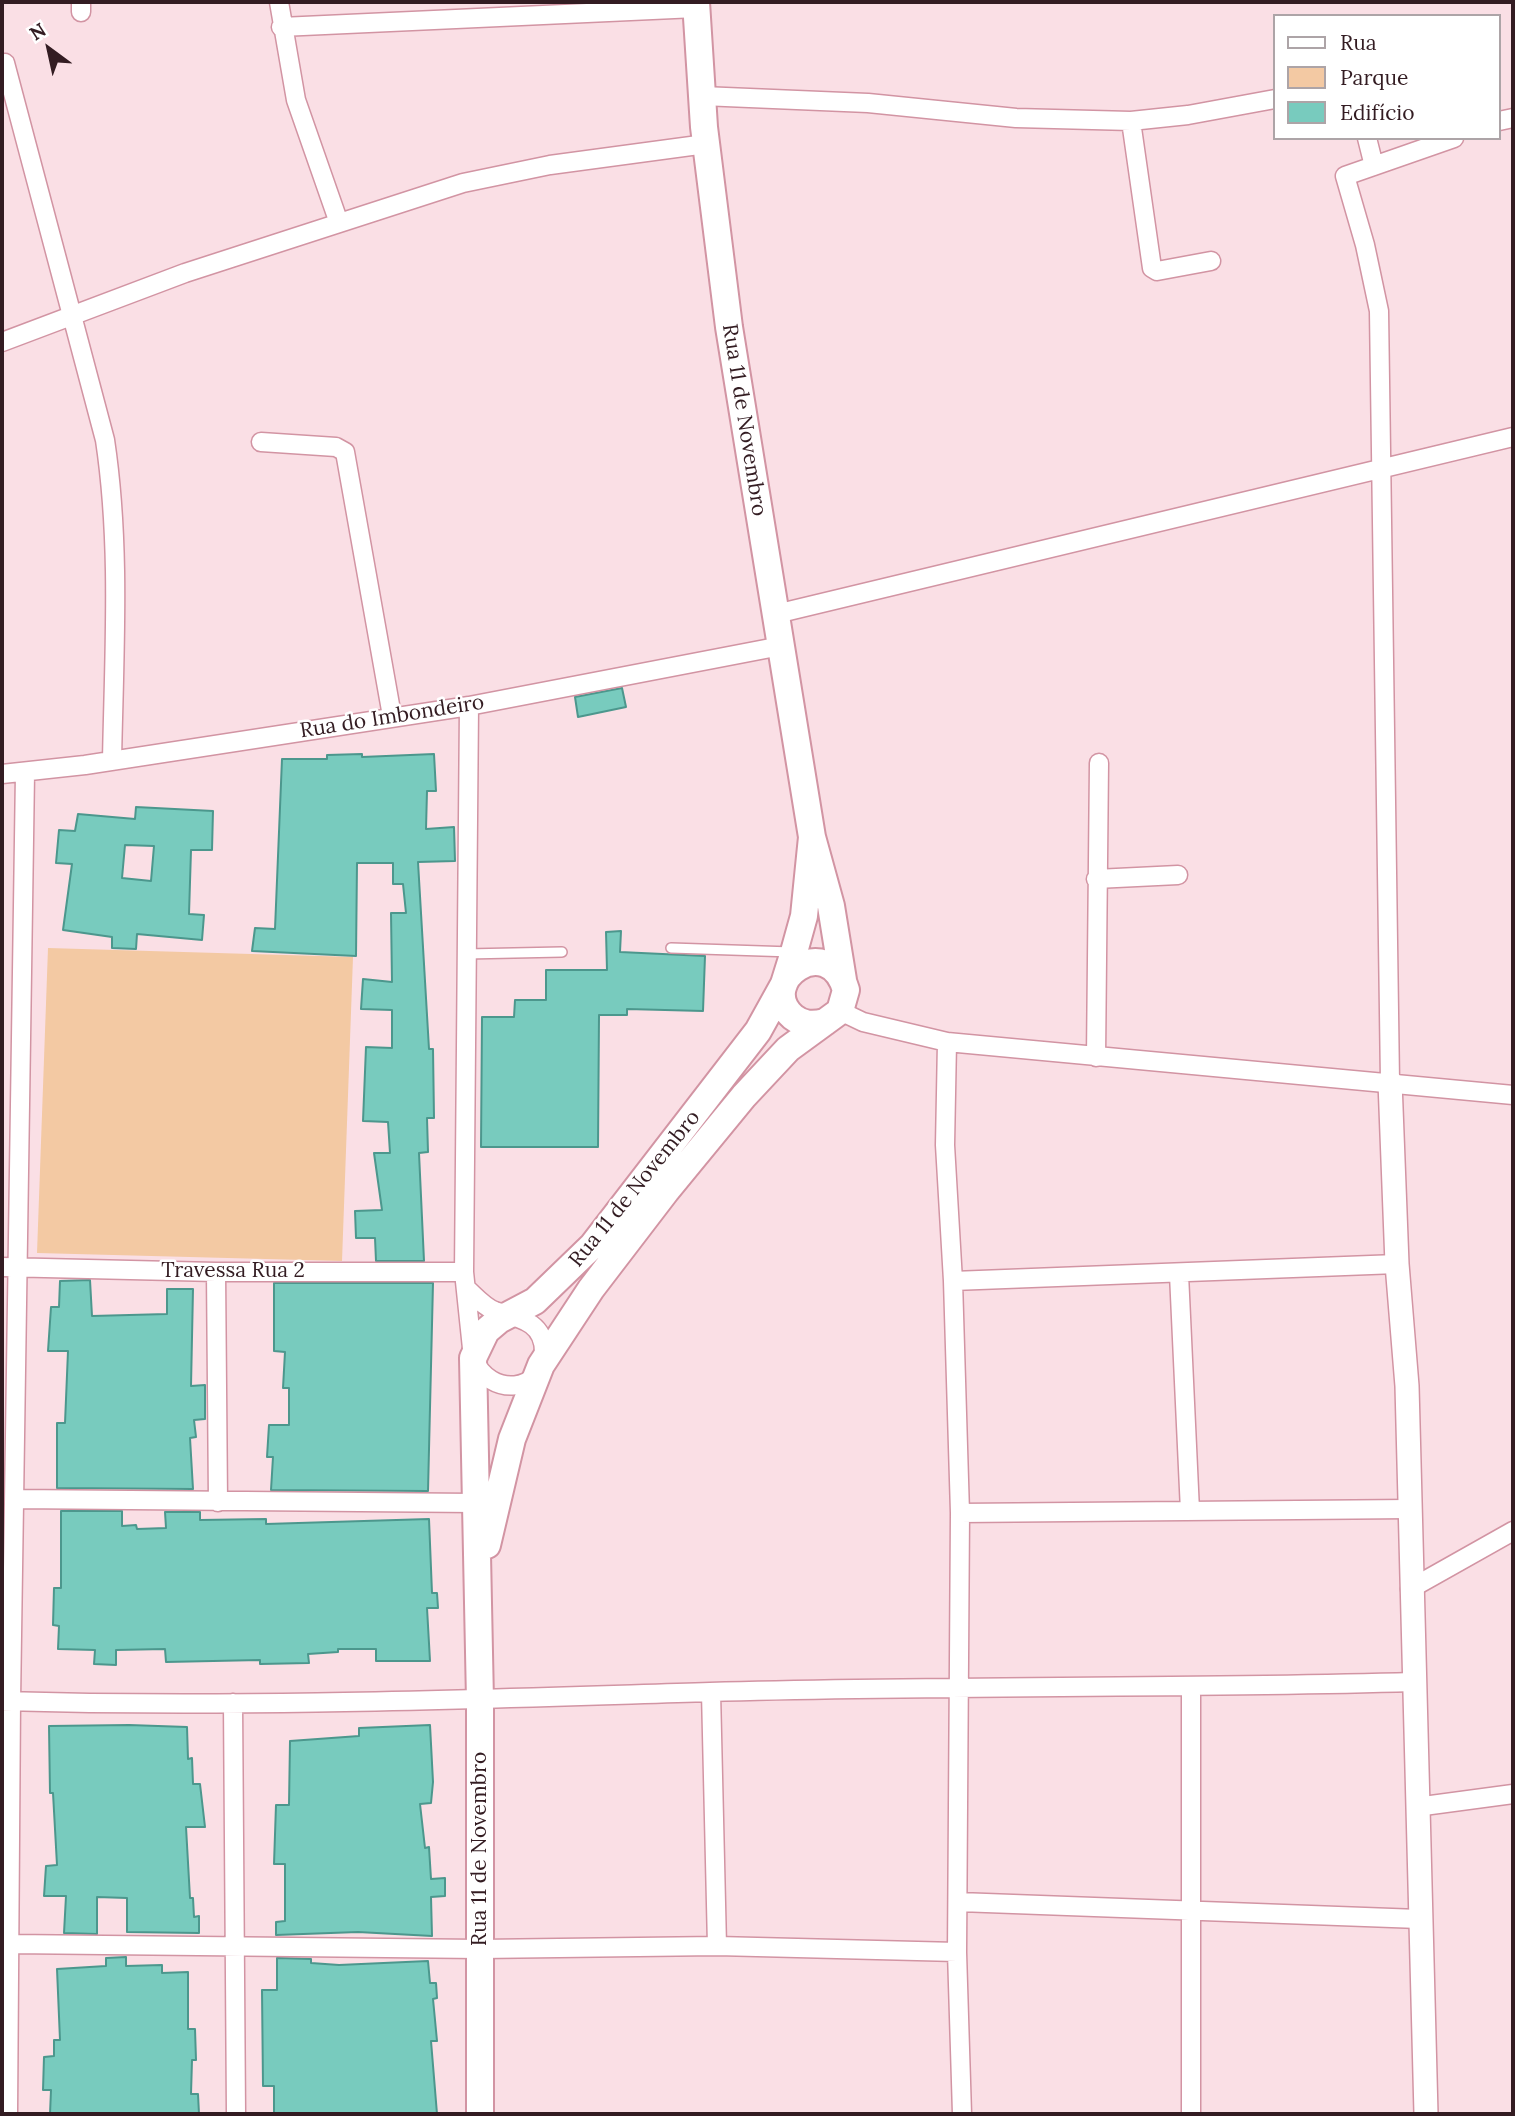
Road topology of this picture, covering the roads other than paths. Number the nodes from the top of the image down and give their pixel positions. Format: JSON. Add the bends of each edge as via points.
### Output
{"nodes":[{"id":1,"x":279,"y":2,"type":"edge"},
{"id":2,"x":696,"y":5,"type":"edge"},
{"id":3,"x":281,"y":27,"type":"junction"},
{"id":4,"x":5,"y":63,"type":"dead end"},
{"id":5,"x":702,"y":96,"type":"junction"},
{"id":6,"x":1274,"y":99,"type":"edge"},
{"id":7,"x":1131,"y":121,"type":"junction"},
{"id":8,"x":1368,"y":140,"type":"edge"},
{"id":9,"x":1448,"y":140,"type":"edge"},
{"id":10,"x":706,"y":144,"type":"junction"},
{"id":11,"x":1374,"y":166,"type":"junction"},
{"id":12,"x":339,"y":223,"type":"junction"},
{"id":13,"x":1211,"y":261,"type":"dead end"},
{"id":14,"x":72,"y":318,"type":"junction"},
{"id":15,"x":2,"y":342,"type":"edge"},
{"id":16,"x":1513,"y":437,"type":"edge"},
{"id":17,"x":261,"y":442,"type":"dead end"},
{"id":18,"x":1380,"y":470,"type":"junction"},
{"id":19,"x":776,"y":614,"type":"junction"},
{"id":20,"x":781,"y":646,"type":"junction"},
{"id":21,"x":469,"y":706,"type":"junction"},
{"id":22,"x":392,"y":716,"type":"junction"},
{"id":23,"x":112,"y":761,"type":"junction"},
{"id":24,"x":1099,"y":763,"type":"dead end"},
{"id":25,"x":25,"y":773,"type":"junction"},
{"id":26,"x":2,"y":774,"type":"edge"},
{"id":27,"x":812,"y":836,"type":"junction"},
{"id":28,"x":1178,"y":875,"type":"dead end"},
{"id":29,"x":1096,"y":879,"type":"junction"},
{"id":30,"x":671,"y":947,"type":"dead end"},
{"id":31,"x":794,"y":952,"type":"junction"},
{"id":32,"x":562,"y":953,"type":"dead end"},
{"id":33,"x":466,"y":954,"type":"junction"},
{"id":34,"x":843,"y":980,"type":"junction"},
{"id":35,"x":784,"y":984,"type":"junction"},
{"id":36,"x":2,"y":1004,"type":"edge"},
{"id":37,"x":20,"y":1004,"type":"junction"},
{"id":38,"x":832,"y":1017,"type":"junction"},
{"id":39,"x":947,"y":1042,"type":"junction"},
{"id":40,"x":1096,"y":1057,"type":"junction"},
{"id":41,"x":1390,"y":1082,"type":"junction"},
{"id":42,"x":1513,"y":1096,"type":"edge"},
{"id":43,"x":1397,"y":1264,"type":"junction"},
{"id":44,"x":9,"y":1268,"type":"edge"},
{"id":45,"x":216,"y":1272,"type":"junction"},
{"id":46,"x":1179,"y":1274,"type":"junction"},
{"id":47,"x":465,"y":1280,"type":"junction"},
{"id":48,"x":953,"y":1281,"type":"junction"},
{"id":49,"x":513,"y":1314,"type":"junction"},
{"id":50,"x":473,"y":1358,"type":"junction"},
{"id":51,"x":541,"y":1365,"type":"junction"},
{"id":52,"x":8,"y":1462,"type":"edge"},
{"id":53,"x":15,"y":1499,"type":"junction"},
{"id":54,"x":218,"y":1502,"type":"junction"},
{"id":55,"x":475,"y":1503,"type":"junction"},
{"id":56,"x":1410,"y":1509,"type":"junction"},
{"id":57,"x":1190,"y":1511,"type":"junction"},
{"id":58,"x":960,"y":1513,"type":"junction"},
{"id":59,"x":1513,"y":1531,"type":"edge"},
{"id":60,"x":478,"y":1584,"type":"junction"},
{"id":61,"x":1410,"y":1589,"type":"junction"},
{"id":62,"x":1412,"y":1682,"type":"junction"},
{"id":63,"x":959,"y":1688,"type":"junction"},
{"id":64,"x":1191,"y":1688,"type":"junction"},
{"id":65,"x":711,"y":1692,"type":"junction"},
{"id":66,"x":6,"y":1701,"type":"edge"},
{"id":67,"x":480,"y":1701,"type":"junction"},
{"id":68,"x":233,"y":1703,"type":"junction"},
{"id":69,"x":1513,"y":1794,"type":"edge"},
{"id":70,"x":1416,"y":1807,"type":"junction"},
{"id":71,"x":959,"y":1902,"type":"junction"},
{"id":72,"x":1192,"y":1910,"type":"junction"},
{"id":73,"x":1419,"y":1919,"type":"junction"},
{"id":74,"x":11,"y":1944,"type":"junction"},
{"id":75,"x":717,"y":1946,"type":"junction"},
{"id":76,"x":236,"y":1947,"type":"junction"},
{"id":77,"x":480,"y":1949,"type":"junction"},
{"id":78,"x":957,"y":1952,"type":"junction"},
{"id":79,"x":8,"y":2114,"type":"edge"},
{"id":80,"x":236,"y":2114,"type":"edge"},
{"id":81,"x":480,"y":2114,"type":"edge"},
{"id":82,"x":962,"y":2114,"type":"edge"},
{"id":83,"x":1191,"y":2114,"type":"edge"},
{"id":84,"x":1426,"y":2114,"type":"edge"}],
"edges":[{"from":1,"to":3,"type":"street"},
{"from":2,"to":3,"type":"street"},
{"from":2,"to":5,"type":"main road","name":"Rua 11 de Novembro"},
{"from":3,"to":12,"type":"street","via":[[296,100]]},
{"from":4,"to":14,"type":"street"},
{"from":5,"to":7,"type":"street","via":[[869,103],[1016,118]]},
{"from":5,"to":10,"type":"main road","name":"Rua 11 de Novembro"},
{"from":6,"to":7,"type":"street"},
{"from":7,"to":13,"type":"street","via":[[1152,268],[1157,271]]},
{"from":8,"to":11,"type":"street"},
{"from":9,"to":11,"type":"street"},
{"from":10,"to":12,"type":"street","via":[[463,183]]},
{"from":10,"to":19,"type":"main road","name":"Rua 11 de Novembro","via":[[729,327]]},
{"from":11,"to":18,"type":"street","via":[[1345,177],[1379,311]]},
{"from":12,"to":14,"type":"street","via":[[185,273]]},
{"from":14,"to":15,"type":"street"},
{"from":14,"to":23,"type":"street","via":[[99,414],[111,488],[115,589]]},
{"from":16,"to":18,"type":"street"},
{"from":17,"to":22,"type":"street","via":[[336,447],[345,452]]},
{"from":18,"to":19,"type":"street"},
{"from":18,"to":41,"type":"street"},
{"from":19,"to":20,"type":"main road","name":"Rua 11 de Novembro"},
{"from":20,"to":21,"type":"street","name":"Rua do Imbondeiro"},
{"from":20,"to":27,"type":"main road","name":"Rua 11 de Novembro"},
{"from":21,"to":22,"type":"street","name":"Rua do Imbondeiro"},
{"from":21,"to":33,"type":"street"},
{"from":22,"to":23,"type":"street","name":"Rua do Imbondeiro"},
{"from":23,"to":25,"type":"street","name":"Rua do Imbondeiro"},
{"from":24,"to":29,"type":"street"},
{"from":25,"to":26,"type":"street","name":"Rua do Imbondeiro"},
{"from":25,"to":37,"type":"street"},
{"from":27,"to":31,"type":"main road","name":"Rua 11 de Novembro","via":[[804,916]]},
{"from":27,"to":34,"type":"main road","name":"Rua 11 de Novembro","via":[[831,906]]},
{"from":28,"to":29,"type":"street"},
{"from":29,"to":40,"type":"street"},
{"from":30,"to":31,"type":"lane"},
{"from":31,"to":35,"type":"main road","name":"Rua 11 de Novembro"},
{"from":32,"to":33,"type":"lane"},
{"from":33,"to":47,"type":"street"},
{"from":34,"to":35,"type":"main road","name":"Rua 11 de Novembro","via":[[837,971],[818,962],[797,967]]},
{"from":34,"to":38,"type":"main road","name":"Rua 11 de Novembro","via":[[846,990]]},
{"from":35,"to":38,"type":"main road","via":[[784,1004],[796,1019],[815,1025]]},
{"from":35,"to":49,"type":"main road","name":"Rua 11 de Novembro","via":[[726,1075],[593,1245],[555,1284]]},
{"from":36,"to":37,"type":"street"},
{"from":37,"to":44,"type":"street"},
{"from":38,"to":39,"type":"street"},
{"from":38,"to":51,"type":"main road","name":"Rua 11 de Novembro","via":[[788,1049],[735,1107],[592,1289]]},
{"from":39,"to":40,"type":"street"},
{"from":39,"to":48,"type":"street","via":[[945,1145]]},
{"from":40,"to":41,"type":"street"},
{"from":41,"to":42,"type":"street"},
{"from":41,"to":43,"type":"street"},
{"from":43,"to":46,"type":"street"},
{"from":43,"to":56,"type":"street"},
{"from":44,"to":45,"type":"street","name":"Travessa Rua 2"},
{"from":44,"to":52,"type":"street"},
{"from":45,"to":47,"type":"street","name":"Travessa Rua 2"},
{"from":45,"to":54,"type":"street"},
{"from":46,"to":48,"type":"street"},
{"from":46,"to":57,"type":"street"},
{"from":47,"to":49,"type":"street","via":[[488,1308]]},
{"from":47,"to":50,"type":"street"},
{"from":48,"to":58,"type":"street"},
{"from":49,"to":50,"type":"main road","name":"Rua 11 de Novembro","via":[[486,1331]]},
{"from":49,"to":51,"type":"street","via":[[531,1323],[540,1335]]},
{"from":50,"to":51,"type":"street","via":[[485,1378],[501,1386],[522,1382]]},
{"from":50,"to":55,"type":"main road","name":"Rua 11 de Novembro"},
{"from":51,"to":60,"type":"main road","name":"Rua 11 de Novembro","via":[[512,1439]]},
{"from":52,"to":53,"type":"street"},
{"from":53,"to":54,"type":"street"},
{"from":53,"to":66,"type":"street"},
{"from":54,"to":55,"type":"street"},
{"from":55,"to":60,"type":"main road","name":"Rua 11 de Novembro"},
{"from":56,"to":57,"type":"street"},
{"from":56,"to":61,"type":"street"},
{"from":57,"to":58,"type":"street"},
{"from":58,"to":63,"type":"street"},
{"from":59,"to":61,"type":"street"},
{"from":60,"to":67,"type":"main road","name":"Rua 11 de Novembro"},
{"from":61,"to":62,"type":"street"},
{"from":62,"to":64,"type":"street"},
{"from":62,"to":70,"type":"street"},
{"from":63,"to":64,"type":"street"},
{"from":63,"to":65,"type":"street"},
{"from":63,"to":71,"type":"street"},
{"from":64,"to":72,"type":"street"},
{"from":65,"to":67,"type":"street"},
{"from":65,"to":75,"type":"street"},
{"from":66,"to":68,"type":"street"},
{"from":66,"to":74,"type":"street"},
{"from":67,"to":68,"type":"street"},
{"from":67,"to":77,"type":"main road","name":"Rua 11 de Novembro"},
{"from":68,"to":76,"type":"street"},
{"from":69,"to":70,"type":"street"},
{"from":70,"to":73,"type":"street"},
{"from":71,"to":72,"type":"street"},
{"from":71,"to":78,"type":"street"},
{"from":72,"to":73,"type":"street"},
{"from":72,"to":83,"type":"street"},
{"from":73,"to":84,"type":"street"},
{"from":74,"to":76,"type":"street"},
{"from":74,"to":79,"type":"street"},
{"from":75,"to":77,"type":"street"},
{"from":75,"to":78,"type":"street"},
{"from":76,"to":77,"type":"street"},
{"from":76,"to":80,"type":"street"},
{"from":77,"to":81,"type":"main road","name":"Rua 11 de Novembro"},
{"from":78,"to":82,"type":"street"}]}
